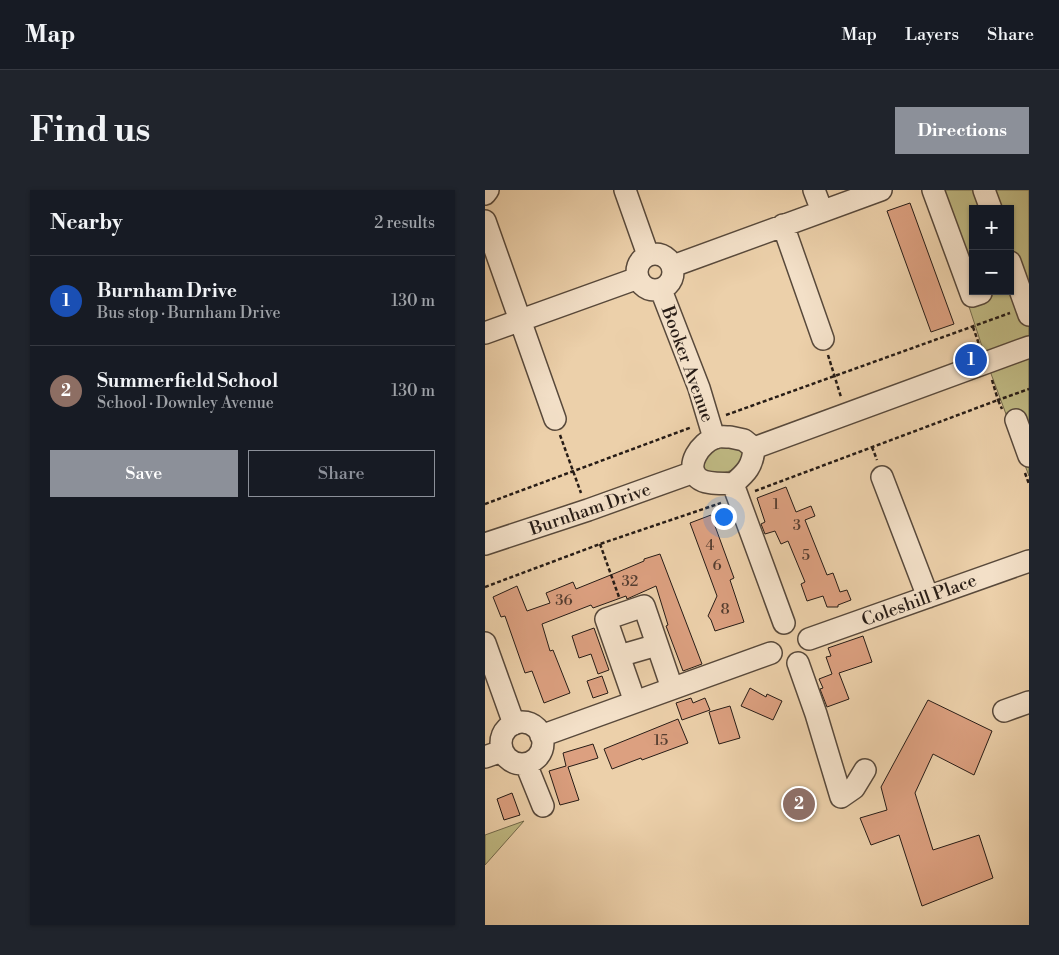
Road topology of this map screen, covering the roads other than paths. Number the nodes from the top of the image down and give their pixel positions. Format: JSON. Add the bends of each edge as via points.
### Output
{"nodes":[{"id":1,"x":488,"y":190,"type":"edge"},
{"id":2,"x":625,"y":190,"type":"edge"},
{"id":3,"x":814,"y":190,"type":"edge"},
{"id":4,"x":881,"y":190,"type":"edge"},
{"id":5,"x":933,"y":190,"type":"edge"},
{"id":6,"x":984,"y":190,"type":"edge"},
{"id":7,"x":485,"y":194,"type":"edge"},
{"id":8,"x":990,"y":205,"type":"edge"},
{"id":9,"x":822,"y":211,"type":"junction"},
{"id":10,"x":485,"y":221,"type":"edge"},
{"id":11,"x":783,"y":225,"type":"junction"},
{"id":12,"x":648,"y":255,"type":"junction"},
{"id":13,"x":673,"y":266,"type":"junction"},
{"id":14,"x":1014,"y":273,"type":"edge"},
{"id":15,"x":637,"y":278,"type":"junction"},
{"id":16,"x":969,"y":288,"type":"edge"},
{"id":17,"x":661,"y":290,"type":"junction"},
{"id":18,"x":1028,"y":311,"type":"edge"},
{"id":19,"x":520,"y":320,"type":"junction"},
{"id":20,"x":485,"y":333,"type":"edge"},
{"id":21,"x":823,"y":339,"type":"road end"},
{"id":22,"x":1029,"y":347,"type":"edge"},
{"id":23,"x":1010,"y":418,"type":"road end"},
{"id":24,"x":555,"y":420,"type":"road end"},
{"id":25,"x":712,"y":429,"type":"junction"},
{"id":26,"x":754,"y":448,"type":"junction"},
{"id":27,"x":1026,"y":462,"type":"edge"},
{"id":28,"x":694,"y":472,"type":"junction"},
{"id":29,"x":882,"y":477,"type":"dead end"},
{"id":30,"x":735,"y":491,"type":"junction"},
{"id":31,"x":485,"y":544,"type":"edge"},
{"id":32,"x":1029,"y":561,"type":"edge"},
{"id":33,"x":928,"y":597,"type":"junction"},
{"id":34,"x":784,"y":624,"type":"junction"},
{"id":35,"x":809,"y":639,"type":"junction"},
{"id":36,"x":485,"y":643,"type":"edge"},
{"id":37,"x":657,"y":645,"type":"junction"},
{"id":38,"x":771,"y":653,"type":"junction"},
{"id":39,"x":619,"y":656,"type":"junction"},
{"id":40,"x":798,"y":662,"type":"junction"},
{"id":41,"x":672,"y":688,"type":"junction"},
{"id":42,"x":635,"y":702,"type":"junction"},
{"id":43,"x":1029,"y":702,"type":"edge"},
{"id":44,"x":1004,"y":711,"type":"dead end"},
{"id":45,"x":514,"y":724,"type":"junction"},
{"id":46,"x":541,"y":736,"type":"junction"},
{"id":47,"x":494,"y":754,"type":"edge"},
{"id":48,"x":526,"y":764,"type":"junction"},
{"id":49,"x":865,"y":770,"type":"dead end"},
{"id":50,"x":543,"y":806,"type":"dead end"}],
"edges":[{"from":1,"to":7,"type":"street"},
{"from":2,"to":12,"type":"street"},
{"from":3,"to":9,"type":"street"},
{"from":4,"to":9,"type":"street"},
{"from":5,"to":16,"type":"street"},
{"from":6,"to":8,"type":"street"},
{"from":9,"to":11,"type":"street"},
{"from":10,"to":19,"type":"street"},
{"from":11,"to":13,"type":"street"},
{"from":11,"to":21,"type":"street"},
{"from":12,"to":13,"type":"street","via":[[665,256]]},
{"from":12,"to":15,"type":"street","via":[[637,267]]},
{"from":13,"to":17,"type":"street","via":[[673,277]]},
{"from":14,"to":18,"type":"street"},
{"from":15,"to":17,"type":"street","via":[[650,290]]},
{"from":15,"to":19,"type":"street"},
{"from":17,"to":25,"type":"street","name":"Booker Avenue"},
{"from":19,"to":20,"type":"street"},
{"from":19,"to":24,"type":"street"},
{"from":22,"to":26,"type":"street"},
{"from":23,"to":27,"type":"street"},
{"from":25,"to":26,"type":"street","via":[[744,440]]},
{"from":25,"to":28,"type":"street","via":[[697,451]]},
{"from":26,"to":30,"type":"street","via":[[753,459]]},
{"from":28,"to":30,"type":"street","via":[[704,482]]},
{"from":28,"to":31,"type":"street","name":"Burnham Drive"},
{"from":29,"to":33,"type":"street"},
{"from":30,"to":34,"type":"street"},
{"from":32,"to":33,"type":"street","name":"Coleshill Place"},
{"from":33,"to":35,"type":"street","name":"Coleshill Place"},
{"from":34,"to":35,"type":"street","via":[[801,627]]},
{"from":34,"to":38,"type":"street","via":[[772,632],[768,646]]},
{"from":35,"to":40,"type":"street","via":[[807,653]]},
{"from":36,"to":45,"type":"street"},
{"from":37,"to":39,"type":"street"},
{"from":37,"to":39,"type":"street","via":[[643,606],[606,619]]},
{"from":37,"to":41,"type":"street"},
{"from":38,"to":40,"type":"street","via":[[783,664]]},
{"from":38,"to":41,"type":"street"},
{"from":39,"to":42,"type":"street"},
{"from":40,"to":49,"type":"street","via":[[841,797],[854,788]]},
{"from":41,"to":42,"type":"street"},
{"from":42,"to":46,"type":"street"},
{"from":43,"to":44,"type":"street"},
{"from":45,"to":46,"type":"street","via":[[533,726]]},
{"from":45,"to":47,"type":"street","via":[[508,727]]},
{"from":46,"to":48,"type":"street","via":[[538,756]]},
{"from":47,"to":48,"type":"street"},
{"from":48,"to":50,"type":"street"}]}
